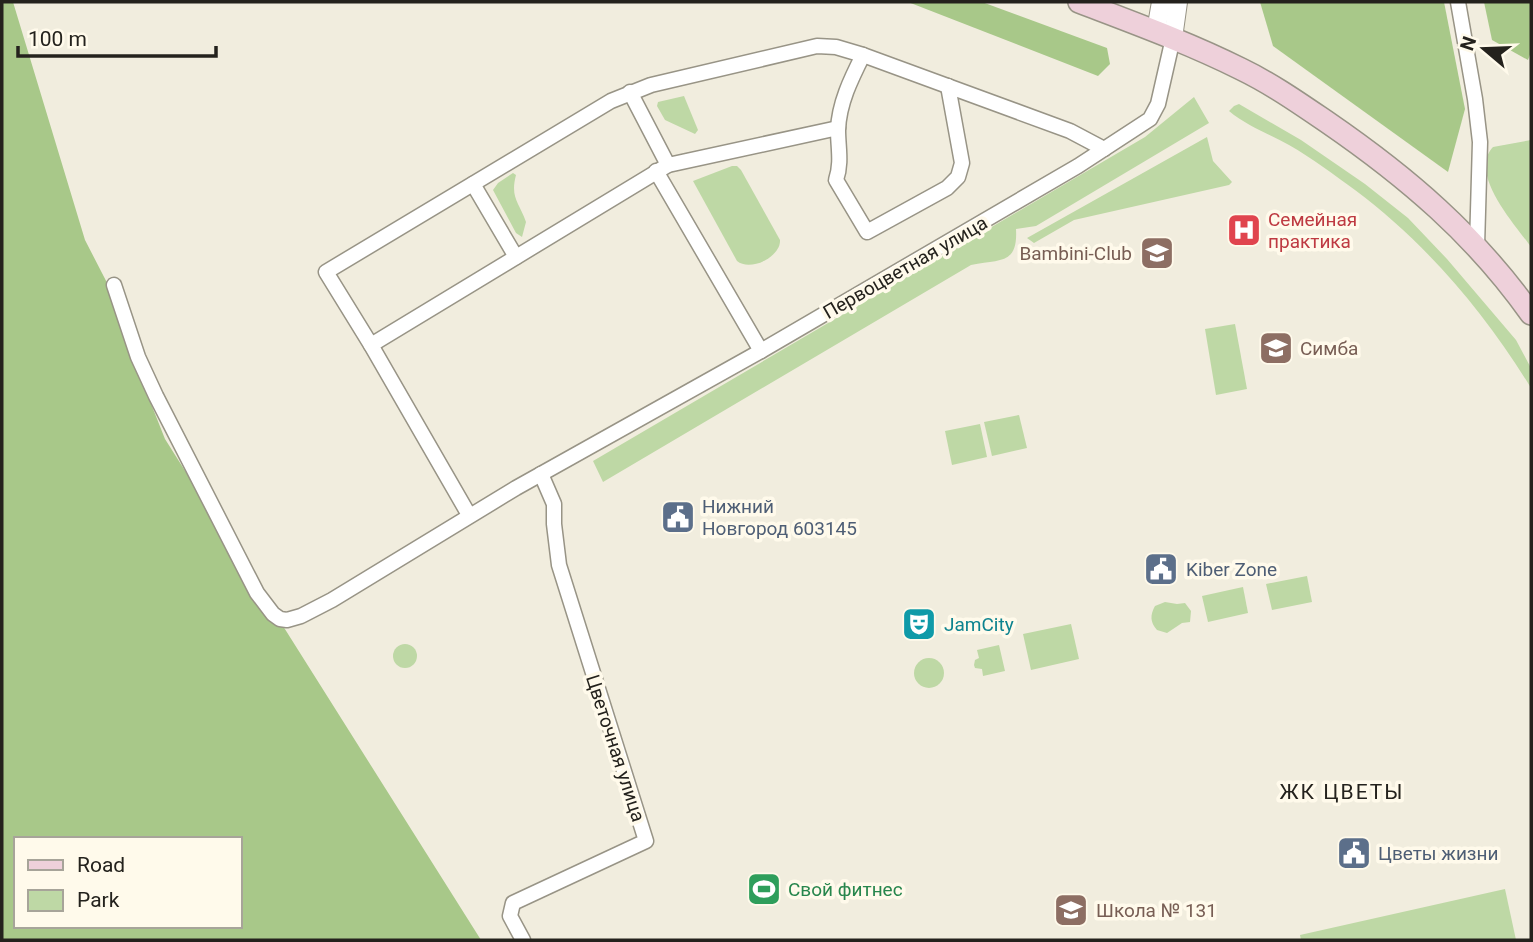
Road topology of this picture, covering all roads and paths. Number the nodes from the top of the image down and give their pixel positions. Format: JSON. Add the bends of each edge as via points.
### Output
{"nodes":[{"id":1,"x":1080,"y":2,"type":"edge"},
{"id":2,"x":1161,"y":2,"type":"edge"},
{"id":3,"x":1178,"y":2,"type":"edge"},
{"id":4,"x":1458,"y":2,"type":"edge"},
{"id":5,"x":1164,"y":34,"type":"junction"},
{"id":6,"x":863,"y":55,"type":"junction"},
{"id":7,"x":948,"y":86,"type":"junction"},
{"id":8,"x":630,"y":92,"type":"junction"},
{"id":9,"x":838,"y":128,"type":"junction"},
{"id":10,"x":1104,"y":149,"type":"junction"},
{"id":11,"x":662,"y":168,"type":"junction"},
{"id":12,"x":473,"y":184,"type":"junction"},
{"id":13,"x":1477,"y":246,"type":"junction"},
{"id":14,"x":516,"y":257,"type":"junction"},
{"id":15,"x":114,"y":285,"type":"dead end"},
{"id":16,"x":1531,"y":314,"type":"edge"},
{"id":17,"x":371,"y":345,"type":"junction"},
{"id":18,"x":761,"y":351,"type":"junction"},
{"id":19,"x":541,"y":474,"type":"junction"},
{"id":20,"x":470,"y":515,"type":"junction"},
{"id":21,"x":523,"y":940,"type":"edge"}],
"edges":[{"from":1,"to":5,"type":"main road"},
{"from":2,"to":5,"type":"street"},
{"from":3,"to":5,"type":"street"},
{"from":4,"to":13,"type":"street","via":[[1480,142]]},
{"from":5,"to":10,"type":"street","name":"Первоцветная улица","via":[[1158,104],[1150,118]]},
{"from":5,"to":13,"type":"main road","via":[[1288,96],[1427,197]]},
{"from":6,"to":7,"type":"street"},
{"from":6,"to":8,"type":"street","via":[[817,46]]},
{"from":6,"to":9,"type":"street","via":[[847,87]]},
{"from":7,"to":9,"type":"street","via":[[962,163],[958,177],[947,188],[867,232],[836,180]]},
{"from":7,"to":10,"type":"street","via":[[1070,131]]},
{"from":8,"to":11,"type":"street"},
{"from":8,"to":12,"type":"street"},
{"from":9,"to":11,"type":"street"},
{"from":10,"to":18,"type":"street","name":"Первоцветная улица"},
{"from":11,"to":14,"type":"street"},
{"from":11,"to":18,"type":"street"},
{"from":12,"to":14,"type":"street"},
{"from":12,"to":17,"type":"street","via":[[326,272]]},
{"from":13,"to":16,"type":"main road"},
{"from":14,"to":17,"type":"street"},
{"from":15,"to":20,"type":"street","name":"Первоцветная улица","via":[[156,396],[272,614],[287,620],[311,611]]},
{"from":17,"to":20,"type":"street"},
{"from":18,"to":19,"type":"street","name":"Первоцветная улица"},
{"from":19,"to":20,"type":"street","name":"Первоцветная улица"},
{"from":19,"to":21,"type":"street","name":"Цветочная улица","via":[[554,504],[559,565],[646,841],[513,903],[510,916]]}]}
